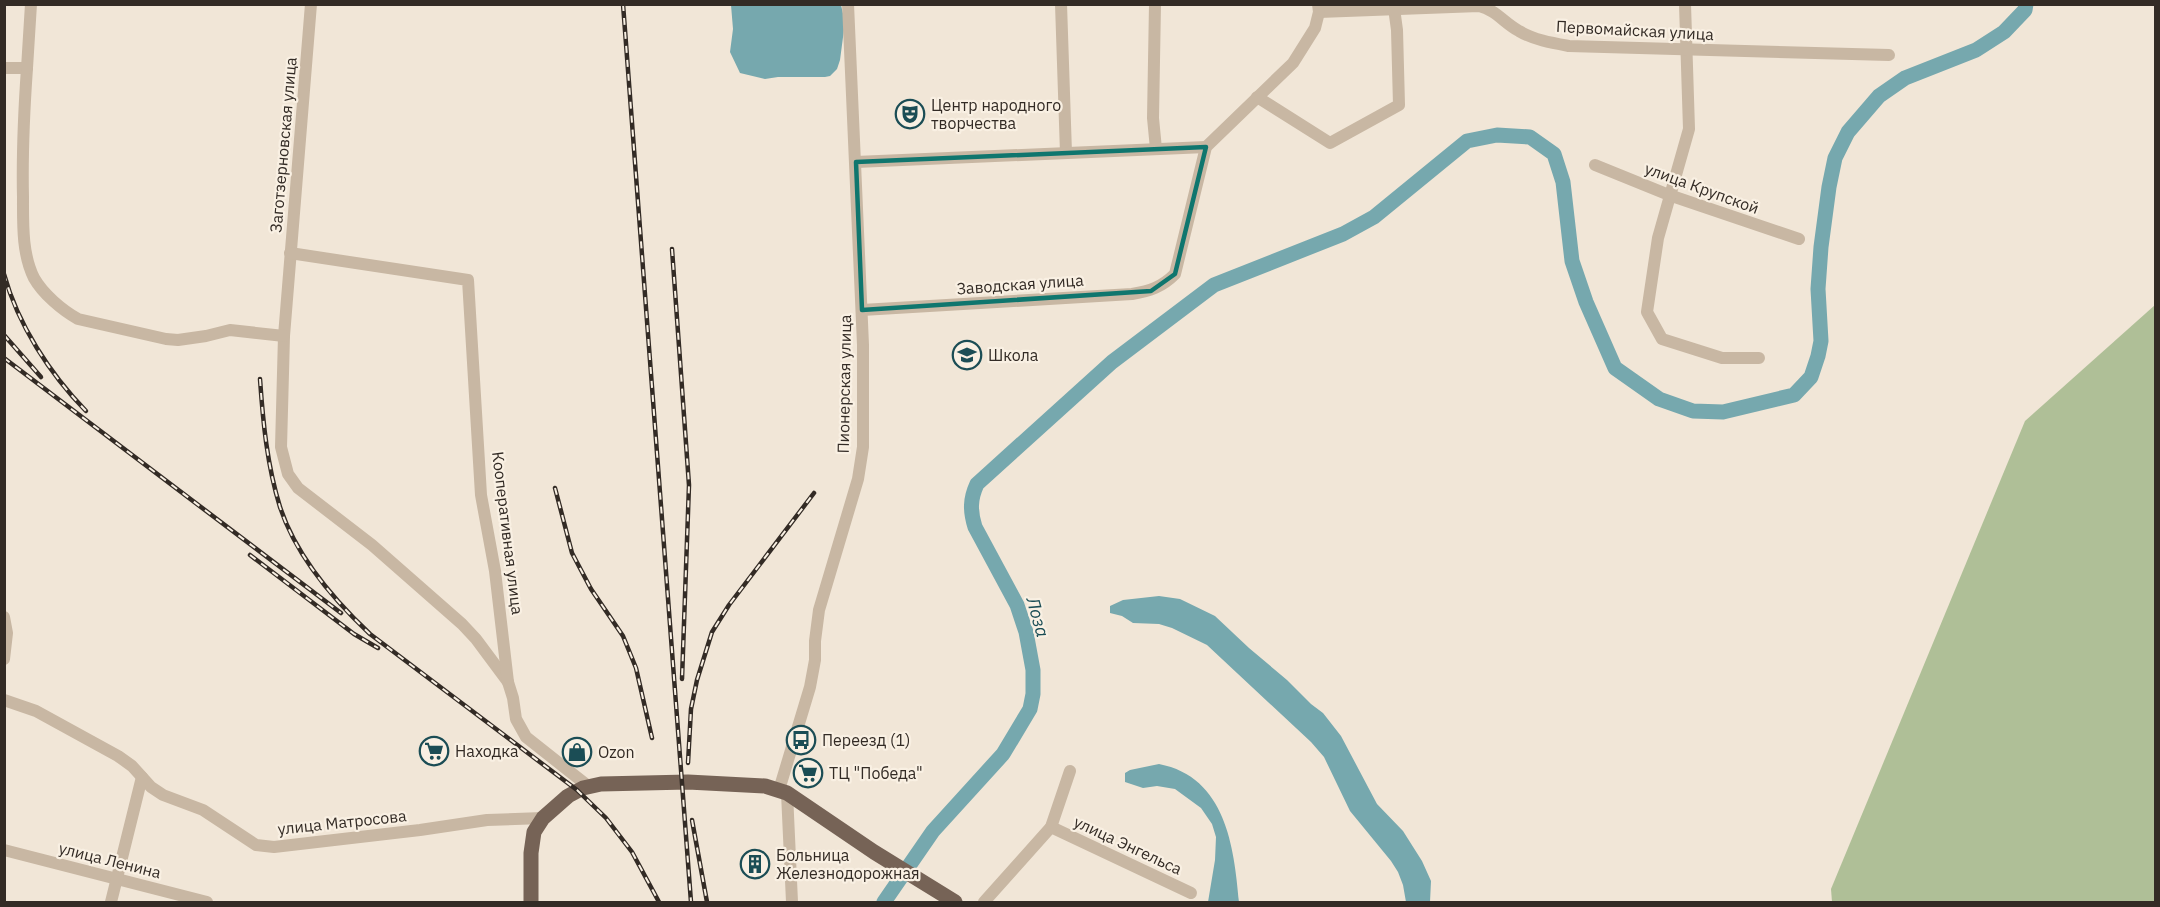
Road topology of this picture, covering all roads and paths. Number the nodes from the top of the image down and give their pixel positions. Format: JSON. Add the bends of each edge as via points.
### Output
{"nodes":[{"id":1,"x":31,"y":4,"type":"edge"},
{"id":2,"x":311,"y":4,"type":"edge"},
{"id":3,"x":848,"y":4,"type":"edge"},
{"id":4,"x":1061,"y":4,"type":"edge"},
{"id":5,"x":1155,"y":4,"type":"edge"},
{"id":6,"x":1685,"y":4,"type":"edge"},
{"id":7,"x":1318,"y":8,"type":"edge"},
{"id":8,"x":1394,"y":8,"type":"junction"},
{"id":9,"x":1687,"y":50,"type":"junction"},
{"id":10,"x":1888,"y":55,"type":"dead end"},
{"id":11,"x":4,"y":68,"type":"edge"},
{"id":12,"x":27,"y":68,"type":"junction"},
{"id":13,"x":1257,"y":97,"type":"junction"},
{"id":14,"x":1206,"y":147,"type":"junction"},
{"id":15,"x":1156,"y":149,"type":"junction"},
{"id":16,"x":1066,"y":153,"type":"junction"},
{"id":17,"x":856,"y":162,"type":"junction"},
{"id":18,"x":1595,"y":165,"type":"dead end"},
{"id":19,"x":1669,"y":195,"type":"junction"},
{"id":20,"x":1799,"y":239,"type":"dead end"},
{"id":21,"x":290,"y":253,"type":"junction"},
{"id":22,"x":468,"y":280,"type":"joint"},
{"id":23,"x":862,"y":310,"type":"junction"},
{"id":24,"x":284,"y":336,"type":"junction"},
{"id":25,"x":1759,"y":357,"type":"dead end"},
{"id":26,"x":4,"y":617,"type":"edge"},
{"id":27,"x":4,"y":659,"type":"edge"},
{"id":28,"x":508,"y":682,"type":"junction"},
{"id":29,"x":4,"y":700,"type":"edge"},
{"id":30,"x":1070,"y":771,"type":"dead end"},
{"id":31,"x":142,"y":777,"type":"junction"},
{"id":32,"x":588,"y":786,"type":"junction"},
{"id":33,"x":783,"y":791,"type":"junction"},
{"id":34,"x":543,"y":818,"type":"junction"},
{"id":35,"x":1051,"y":827,"type":"junction"},
{"id":36,"x":4,"y":850,"type":"edge"},
{"id":37,"x":117,"y":878,"type":"junction"},
{"id":38,"x":1191,"y":893,"type":"dead end"},
{"id":39,"x":111,"y":903,"type":"edge"},
{"id":40,"x":207,"y":903,"type":"edge"},
{"id":41,"x":531,"y":903,"type":"edge"},
{"id":42,"x":792,"y":903,"type":"edge"},
{"id":43,"x":955,"y":903,"type":"edge"},
{"id":44,"x":984,"y":903,"type":"edge"}],
"edges":[{"from":1,"to":12,"type":"street"},
{"from":2,"to":21,"type":"street","name":"Заготзерновская улица"},
{"from":3,"to":17,"type":"street","name":"Пионерская улица"},
{"from":4,"to":16,"type":"street"},
{"from":5,"to":15,"type":"street"},
{"from":6,"to":9,"type":"street"},
{"from":7,"to":8,"type":"street","name":"Первомайская улица"},
{"from":7,"to":13,"type":"street","via":[[1309,40],[1293,63]]},
{"from":8,"to":9,"type":"street","name":"Первомайская улица","via":[[1479,6],[1491,9],[1518,31],[1551,43]]},
{"from":8,"to":13,"type":"street","via":[[1399,105],[1330,143]]},
{"from":9,"to":10,"type":"street","name":"Первомайская улица"},
{"from":9,"to":19,"type":"street","via":[[1689,129]]},
{"from":11,"to":12,"type":"street"},
{"from":12,"to":24,"type":"street","via":[[23,228],[29,266],[42,289],[78,319],[166,339],[230,330]]},
{"from":13,"to":14,"type":"street"},
{"from":14,"to":15,"type":"street"},
{"from":14,"to":23,"type":"street","name":"Заводская улица","via":[[1175,273],[1151,291]]},
{"from":15,"to":16,"type":"street"},
{"from":16,"to":17,"type":"street"},
{"from":17,"to":23,"type":"street","name":"Пионерская улица"},
{"from":18,"to":19,"type":"street","name":"улица Крупской"},
{"from":19,"to":20,"type":"street","name":"улица Крупской"},
{"from":19,"to":25,"type":"street","via":[[1647,312],[1662,339],[1722,358]]},
{"from":21,"to":22,"type":"street","name":"Заготзерновская улица"},
{"from":21,"to":24,"type":"street"},
{"from":22,"to":28,"type":"street","name":"Кооперативная улица","via":[[481,495]]},
{"from":23,"to":33,"type":"street","name":"Пионерская улица","via":[[864,411],[858,479],[822,594],[812,678]]},
{"from":24,"to":28,"type":"street","via":[[281,447],[292,482],[462,624]]},
{"from":26,"to":27,"type":"street"},
{"from":28,"to":32,"type":"street","name":"Кооперативная улица","via":[[516,719],[526,736]]},
{"from":29,"to":31,"type":"street","name":"улица Матросова","via":[[36,711],[118,756]]},
{"from":30,"to":35,"type":"street"},
{"from":31,"to":34,"type":"street","name":"улица Матросова","via":[[163,795],[203,810],[262,846],[487,820]]},
{"from":31,"to":37,"type":"street"},
{"from":32,"to":33,"type":"main road","via":[[720,783]]},
{"from":32,"to":34,"type":"main road","via":[[577,790]]},
{"from":33,"to":42,"type":"street","name":"Пионерская улица"},
{"from":33,"to":43,"type":"main road"},
{"from":34,"to":41,"type":"main road","via":[[532,842]]},
{"from":35,"to":38,"type":"street","name":"улица Энгельса"},
{"from":35,"to":44,"type":"street"},
{"from":36,"to":37,"type":"street","name":"улица Ленина"},
{"from":37,"to":39,"type":"street"},
{"from":37,"to":40,"type":"street","name":"улица Ленина"}]}
